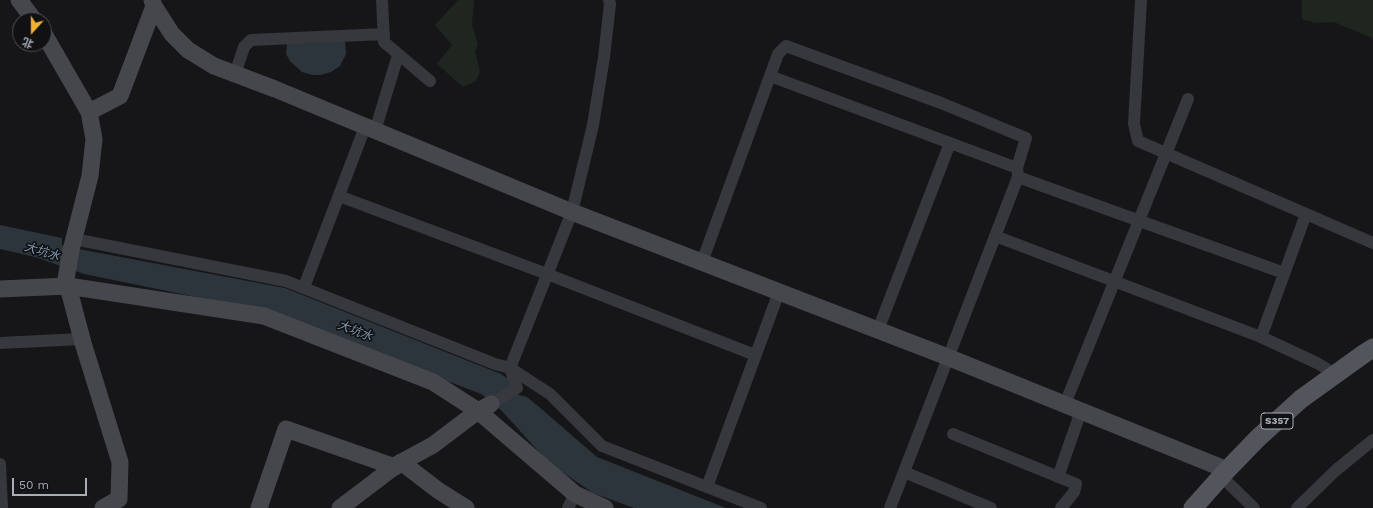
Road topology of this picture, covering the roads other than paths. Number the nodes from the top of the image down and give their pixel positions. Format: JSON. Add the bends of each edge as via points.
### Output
{"nodes":[{"id":1,"x":19,"y":0,"type":"edge"},
{"id":2,"x":382,"y":0,"type":"edge"},
{"id":3,"x":1141,"y":0,"type":"edge"},
{"id":4,"x":611,"y":1,"type":"edge"},
{"id":5,"x":153,"y":3,"type":"edge"},
{"id":6,"x":28,"y":12,"type":"edge"},
{"id":7,"x":384,"y":34,"type":"junction"},
{"id":8,"x":52,"y":48,"type":"edge"},
{"id":9,"x":398,"y":55,"type":"junction"},
{"id":10,"x":235,"y":74,"type":"junction"},
{"id":11,"x":770,"y":76,"type":"junction"},
{"id":12,"x":430,"y":81,"type":"dead end"},
{"id":13,"x":1188,"y":99,"type":"dead end"},
{"id":14,"x":89,"y":112,"type":"junction"},
{"id":15,"x":370,"y":129,"type":"junction"},
{"id":16,"x":950,"y":143,"type":"junction"},
{"id":17,"x":1166,"y":153,"type":"junction"},
{"id":18,"x":1018,"y":172,"type":"junction"},
{"id":19,"x":339,"y":196,"type":"junction"},
{"id":20,"x":572,"y":212,"type":"junction"},
{"id":21,"x":1306,"y":214,"type":"junction"},
{"id":22,"x":1139,"y":221,"type":"junction"},
{"id":23,"x":996,"y":236,"type":"junction"},
{"id":24,"x":1373,"y":243,"type":"edge"},
{"id":25,"x":73,"y":244,"type":"junction"},
{"id":26,"x":702,"y":262,"type":"junction"},
{"id":27,"x":1284,"y":273,"type":"junction"},
{"id":28,"x":548,"y":274,"type":"junction"},
{"id":29,"x":67,"y":282,"type":"junction"},
{"id":30,"x":1114,"y":282,"type":"junction"},
{"id":31,"x":304,"y":288,"type":"junction"},
{"id":32,"x":0,"y":289,"type":"edge"},
{"id":33,"x":779,"y":292,"type":"junction"},
{"id":34,"x":878,"y":330,"type":"junction"},
{"id":35,"x":1261,"y":338,"type":"junction"},
{"id":36,"x":82,"y":340,"type":"junction"},
{"id":37,"x":0,"y":343,"type":"edge"},
{"id":38,"x":1373,"y":348,"type":"edge"},
{"id":39,"x":755,"y":355,"type":"junction"},
{"id":40,"x":949,"y":357,"type":"junction"},
{"id":41,"x":510,"y":368,"type":"junction"},
{"id":42,"x":1335,"y":374,"type":"junction"},
{"id":43,"x":1065,"y":404,"type":"junction"},
{"id":44,"x":485,"y":408,"type":"junction"},
{"id":45,"x":1081,"y":411,"type":"junction"},
{"id":46,"x":953,"y":434,"type":"dead end"},
{"id":47,"x":1373,"y":440,"type":"edge"},
{"id":48,"x":0,"y":464,"type":"edge"},
{"id":49,"x":398,"y":465,"type":"junction"},
{"id":50,"x":904,"y":472,"type":"junction"},
{"id":51,"x":1224,"y":473,"type":"junction"},
{"id":52,"x":1058,"y":477,"type":"junction"},
{"id":53,"x":707,"y":487,"type":"junction"},
{"id":54,"x":572,"y":501,"type":"edge"},
{"id":55,"x":119,"y":503,"type":"edge"},
{"id":56,"x":1302,"y":506,"type":"edge"},
{"id":57,"x":2,"y":508,"type":"edge"},
{"id":58,"x":103,"y":508,"type":"edge"},
{"id":59,"x":259,"y":508,"type":"edge"},
{"id":60,"x":340,"y":508,"type":"edge"},
{"id":61,"x":466,"y":508,"type":"edge"},
{"id":62,"x":605,"y":508,"type":"edge"},
{"id":63,"x":762,"y":508,"type":"edge"},
{"id":64,"x":890,"y":508,"type":"edge"},
{"id":65,"x":991,"y":508,"type":"edge"},
{"id":66,"x":1060,"y":508,"type":"edge"},
{"id":67,"x":1193,"y":508,"type":"edge"},
{"id":68,"x":1254,"y":508,"type":"edge"}],
"edges":[{"from":1,"to":6,"type":"street"},
{"from":2,"to":7,"type":"street"},
{"from":3,"to":17,"type":"street","via":[[1134,124],[1138,141]]},
{"from":4,"to":20,"type":"street","via":[[593,125]]},
{"from":5,"to":10,"type":"street","via":[[172,34],[188,50],[214,66]]},
{"from":5,"to":14,"type":"street","via":[[120,96]]},
{"from":7,"to":9,"type":"street","via":[[384,42]]},
{"from":7,"to":10,"type":"street","via":[[251,40],[244,47]]},
{"from":8,"to":14,"type":"street"},
{"from":9,"to":12,"type":"street"},
{"from":9,"to":15,"type":"street"},
{"from":10,"to":15,"type":"street"},
{"from":11,"to":16,"type":"street"},
{"from":11,"to":18,"type":"street","via":[[778,54],[786,46],[942,103],[1026,138]]},
{"from":11,"to":26,"type":"street"},
{"from":13,"to":17,"type":"street"},
{"from":14,"to":25,"type":"street","via":[[94,139],[90,176]]},
{"from":15,"to":19,"type":"street"},
{"from":15,"to":20,"type":"street"},
{"from":16,"to":18,"type":"street"},
{"from":16,"to":34,"type":"street"},
{"from":17,"to":21,"type":"street"},
{"from":17,"to":22,"type":"street"},
{"from":18,"to":22,"type":"street"},
{"from":18,"to":23,"type":"street"},
{"from":19,"to":28,"type":"street"},
{"from":19,"to":31,"type":"street"},
{"from":20,"to":26,"type":"street"},
{"from":20,"to":28,"type":"street"},
{"from":21,"to":24,"type":"street"},
{"from":21,"to":27,"type":"street"},
{"from":22,"to":27,"type":"street"},
{"from":22,"to":30,"type":"street"},
{"from":23,"to":30,"type":"street"},
{"from":23,"to":40,"type":"street"},
{"from":25,"to":29,"type":"street"},
{"from":25,"to":31,"type":"street","via":[[286,281]]},
{"from":26,"to":33,"type":"street"},
{"from":27,"to":35,"type":"street"},
{"from":28,"to":39,"type":"street"},
{"from":28,"to":41,"type":"street"},
{"from":29,"to":32,"type":"street"},
{"from":29,"to":36,"type":"street"},
{"from":29,"to":44,"type":"street","via":[[264,316],[433,382]]},
{"from":30,"to":35,"type":"street"},
{"from":30,"to":43,"type":"street"},
{"from":31,"to":41,"type":"street"},
{"from":33,"to":34,"type":"street"},
{"from":33,"to":39,"type":"street"},
{"from":34,"to":40,"type":"street"},
{"from":35,"to":42,"type":"street","via":[[1317,363]]},
{"from":36,"to":37,"type":"street"},
{"from":36,"to":55,"type":"street","via":[[120,462]]},
{"from":38,"to":42,"type":"main road","number":"S357"},
{"from":39,"to":53,"type":"street"},
{"from":40,"to":43,"type":"street"},
{"from":40,"to":50,"type":"street"},
{"from":41,"to":44,"type":"street","via":[[517,388]]},
{"from":41,"to":53,"type":"street","via":[[550,394],[602,446]]},
{"from":42,"to":51,"type":"main road","number":"S357","via":[[1301,399]]},
{"from":43,"to":45,"type":"street"},
{"from":44,"to":49,"type":"street"},
{"from":44,"to":54,"type":"street"},
{"from":45,"to":51,"type":"street"},
{"from":45,"to":52,"type":"street"},
{"from":46,"to":52,"type":"street"},
{"from":47,"to":56,"type":"street","via":[[1335,471]]},
{"from":48,"to":57,"type":"street"},
{"from":49,"to":59,"type":"street","via":[[286,429]]},
{"from":49,"to":60,"type":"street"},
{"from":49,"to":61,"type":"street"},
{"from":50,"to":64,"type":"street"},
{"from":50,"to":65,"type":"street"},
{"from":51,"to":67,"type":"main road","number":"S357"},
{"from":51,"to":68,"type":"street"},
{"from":52,"to":66,"type":"street","via":[[1076,484],[1074,492]]},
{"from":53,"to":63,"type":"street"},
{"from":54,"to":62,"type":"street"},
{"from":55,"to":58,"type":"street"}]}
